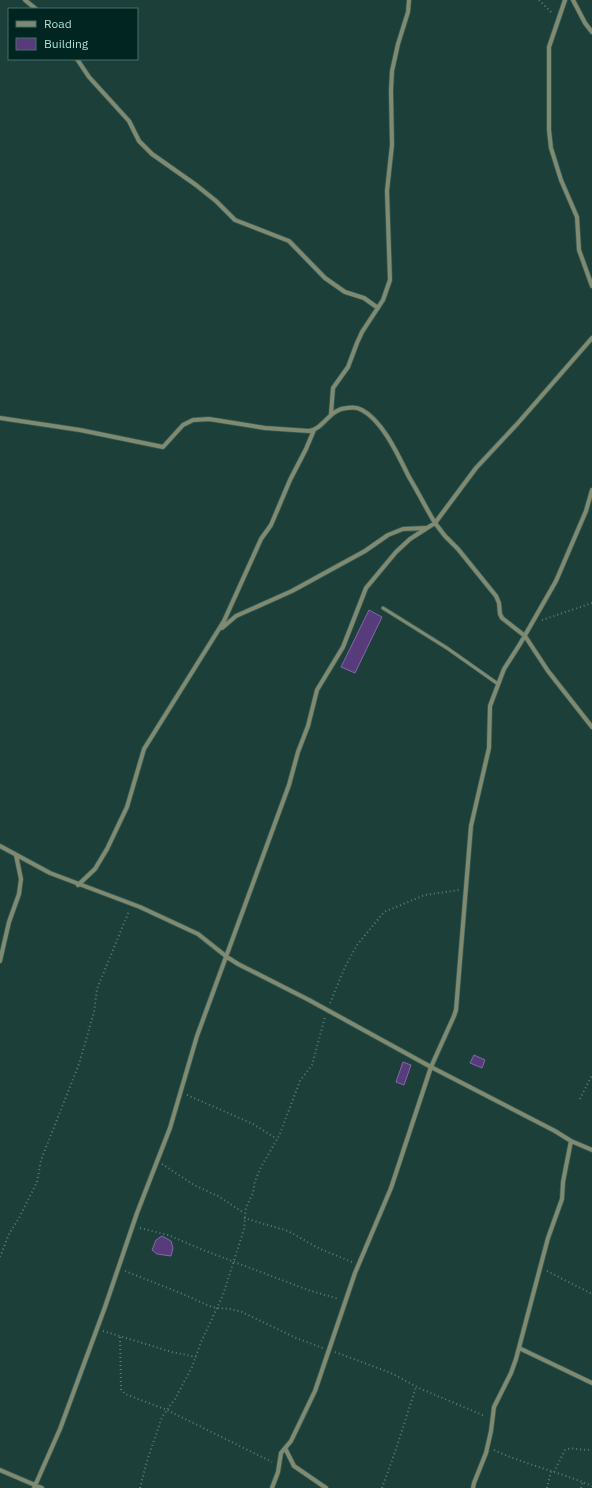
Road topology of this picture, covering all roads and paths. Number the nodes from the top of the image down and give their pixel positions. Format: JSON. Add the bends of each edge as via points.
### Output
{"nodes":[{"id":1,"x":25,"y":0,"type":"edge"},
{"id":2,"x":408,"y":0,"type":"edge"},
{"id":3,"x":539,"y":0,"type":"edge"},
{"id":4,"x":565,"y":0,"type":"edge"},
{"id":5,"x":573,"y":0,"type":"edge"},
{"id":6,"x":35,"y":8,"type":"edge"},
{"id":7,"x":558,"y":19,"type":"junction"},
{"id":8,"x":592,"y":32,"type":"edge"},
{"id":9,"x":78,"y":60,"type":"edge"},
{"id":10,"x":592,"y":286,"type":"edge"},
{"id":11,"x":378,"y":308,"type":"junction"},
{"id":12,"x":592,"y":333,"type":"edge"},
{"id":13,"x":591,"y":338,"type":"edge"},
{"id":14,"x":331,"y":414,"type":"junction"},
{"id":15,"x":0,"y":418,"type":"edge"},
{"id":16,"x":314,"y":430,"type":"junction"},
{"id":17,"x":592,"y":490,"type":"edge"},
{"id":18,"x":434,"y":523,"type":"junction"},
{"id":19,"x":427,"y":528,"type":"junction"},
{"id":20,"x":592,"y":603,"type":"edge"},
{"id":21,"x":383,"y":608,"type":"dead end"},
{"id":22,"x":532,"y":623,"type":"junction"},
{"id":23,"x":217,"y":632,"type":"junction"},
{"id":24,"x":525,"y":636,"type":"junction"},
{"id":25,"x":498,"y":684,"type":"junction"},
{"id":26,"x":592,"y":727,"type":"edge"},
{"id":27,"x":0,"y":846,"type":"edge"},
{"id":28,"x":16,"y":855,"type":"junction"},
{"id":29,"x":78,"y":885,"type":"junction"},
{"id":30,"x":466,"y":890,"type":"junction"},
{"id":31,"x":132,"y":904,"type":"junction"},
{"id":32,"x":226,"y":957,"type":"junction"},
{"id":33,"x":0,"y":961,"type":"edge"},
{"id":34,"x":327,"y":1010,"type":"junction"},
{"id":35,"x":432,"y":1067,"type":"junction"},
{"id":36,"x":592,"y":1075,"type":"edge"},
{"id":37,"x":181,"y":1092,"type":"junction"},
{"id":38,"x":580,"y":1099,"type":"dead end"},
{"id":39,"x":277,"y":1139,"type":"junction"},
{"id":40,"x":571,"y":1141,"type":"junction"},
{"id":41,"x":592,"y":1150,"type":"edge"},
{"id":42,"x":158,"y":1161,"type":"junction"},
{"id":43,"x":244,"y":1213,"type":"junction"},
{"id":44,"x":244,"y":1218,"type":"junction"},
{"id":45,"x":133,"y":1226,"type":"junction"},
{"id":46,"x":0,"y":1257,"type":"edge"},
{"id":47,"x":233,"y":1261,"type":"junction"},
{"id":48,"x":358,"y":1265,"type":"junction"},
{"id":49,"x":118,"y":1268,"type":"junction"},
{"id":50,"x":540,"y":1268,"type":"junction"},
{"id":51,"x":592,"y":1294,"type":"edge"},
{"id":52,"x":346,"y":1301,"type":"junction"},
{"id":53,"x":217,"y":1308,"type":"junction"},
{"id":54,"x":97,"y":1329,"type":"junction"},
{"id":55,"x":120,"y":1337,"type":"junction"},
{"id":56,"x":519,"y":1348,"type":"junction"},
{"id":57,"x":329,"y":1350,"type":"junction"},
{"id":58,"x":196,"y":1357,"type":"junction"},
{"id":59,"x":592,"y":1383,"type":"edge"},
{"id":60,"x":416,"y":1387,"type":"junction"},
{"id":61,"x":167,"y":1410,"type":"junction"},
{"id":62,"x":492,"y":1418,"type":"junction"},
{"id":63,"x":488,"y":1447,"type":"junction"},
{"id":64,"x":285,"y":1448,"type":"junction"},
{"id":65,"x":592,"y":1449,"type":"edge"},
{"id":66,"x":279,"y":1465,"type":"junction"},
{"id":67,"x":0,"y":1470,"type":"edge"},
{"id":68,"x":550,"y":1471,"type":"junction"},
{"id":69,"x":554,"y":1472,"type":"junction"},
{"id":70,"x":583,"y":1482,"type":"junction"},
{"id":71,"x":592,"y":1486,"type":"edge"},
{"id":72,"x":34,"y":1487,"type":"edge"},
{"id":73,"x":42,"y":1488,"type":"edge"},
{"id":74,"x":140,"y":1488,"type":"edge"},
{"id":75,"x":272,"y":1488,"type":"edge"},
{"id":76,"x":326,"y":1488,"type":"edge"},
{"id":77,"x":382,"y":1488,"type":"edge"},
{"id":78,"x":473,"y":1488,"type":"edge"},
{"id":79,"x":547,"y":1488,"type":"edge"},
{"id":80,"x":581,"y":1488,"type":"edge"}],
"edges":[{"from":1,"to":6,"type":"street"},
{"from":2,"to":11,"type":"street","via":[[408,12],[392,71],[392,145],[387,191],[391,273]]},
{"from":3,"to":7,"type":"path"},
{"from":4,"to":7,"type":"street"},
{"from":5,"to":8,"type":"street"},
{"from":7,"to":10,"type":"street","via":[[548,56],[548,130],[560,180],[577,217],[579,250]]},
{"from":9,"to":11,"type":"street","via":[[89,77],[129,121],[139,141],[152,154],[196,185],[235,220],[289,241],[324,278],[345,292],[364,298]]},
{"from":11,"to":14,"type":"street","via":[[362,332],[348,368],[333,388]]},
{"from":12,"to":13,"type":"street"},
{"from":13,"to":18,"type":"street","via":[[476,468]]},
{"from":14,"to":16,"type":"street"},
{"from":14,"to":18,"type":"street","via":[[354,407],[368,414],[382,429]]},
{"from":15,"to":16,"type":"street","via":[[160,446],[165,445],[183,425],[193,420],[209,419],[265,428]]},
{"from":16,"to":23,"type":"street","via":[[271,525],[261,539]]},
{"from":17,"to":22,"type":"street","via":[[586,511],[556,581]]},
{"from":18,"to":19,"type":"street"},
{"from":18,"to":24,"type":"street","via":[[496,596],[502,618]]},
{"from":19,"to":23,"type":"street","via":[[403,529],[388,535],[365,551],[292,591],[236,616]]},
{"from":19,"to":32,"type":"street","via":[[396,552],[366,588],[343,647],[317,690],[289,785]]},
{"from":20,"to":22,"type":"path"},
{"from":21,"to":25,"type":"lane"},
{"from":22,"to":24,"type":"street"},
{"from":23,"to":29,"type":"street","via":[[144,749],[127,807],[107,849],[95,869]]},
{"from":24,"to":25,"type":"street","via":[[504,669]]},
{"from":24,"to":26,"type":"street","via":[[548,671]]},
{"from":25,"to":30,"type":"street","via":[[490,706],[489,748],[471,826]]},
{"from":27,"to":28,"type":"street"},
{"from":28,"to":29,"type":"street"},
{"from":28,"to":33,"type":"street","via":[[21,879],[19,894]]},
{"from":29,"to":31,"type":"street"},
{"from":30,"to":34,"type":"path","via":[[425,895],[384,912],[357,945],[345,966]]},
{"from":30,"to":35,"type":"street","via":[[456,1010]]},
{"from":31,"to":32,"type":"street","via":[[198,934]]},
{"from":31,"to":46,"type":"path","via":[[98,989],[79,1064],[41,1160],[37,1182],[9,1234]]},
{"from":32,"to":34,"type":"street"},
{"from":32,"to":37,"type":"street","via":[[197,1036]]},
{"from":34,"to":35,"type":"street"},
{"from":34,"to":39,"type":"path","via":[[312,1065],[300,1081]]},
{"from":35,"to":40,"type":"street"},
{"from":35,"to":48,"type":"street","via":[[391,1188]]},
{"from":36,"to":38,"type":"path"},
{"from":37,"to":39,"type":"path","via":[[253,1124]]},
{"from":37,"to":42,"type":"street"},
{"from":39,"to":43,"type":"path","via":[[260,1169]]},
{"from":40,"to":41,"type":"street"},
{"from":40,"to":50,"type":"street","via":[[562,1199]]},
{"from":42,"to":43,"type":"path"},
{"from":42,"to":45,"type":"street"},
{"from":43,"to":44,"type":"path"},
{"from":44,"to":47,"type":"path","via":[[244,1229]]},
{"from":44,"to":48,"type":"path","via":[[288,1231],[320,1249]]},
{"from":45,"to":47,"type":"path","via":[[168,1235]]},
{"from":45,"to":49,"type":"street"},
{"from":47,"to":52,"type":"path","via":[[308,1290]]},
{"from":47,"to":53,"type":"path"},
{"from":48,"to":52,"type":"street"},
{"from":49,"to":53,"type":"path"},
{"from":49,"to":54,"type":"street"},
{"from":50,"to":51,"type":"path"},
{"from":50,"to":56,"type":"street"},
{"from":52,"to":57,"type":"street"},
{"from":53,"to":57,"type":"path","via":[[242,1312],[296,1338]]},
{"from":53,"to":58,"type":"path"},
{"from":54,"to":55,"type":"path"},
{"from":54,"to":72,"type":"street","via":[[60,1429]]},
{"from":55,"to":58,"type":"path"},
{"from":55,"to":61,"type":"path","via":[[122,1391]]},
{"from":56,"to":59,"type":"street"},
{"from":56,"to":62,"type":"street","via":[[511,1373],[494,1407]]},
{"from":57,"to":60,"type":"path","via":[[391,1373]]},
{"from":57,"to":64,"type":"street","via":[[315,1391]]},
{"from":58,"to":61,"type":"path","via":[[183,1385]]},
{"from":60,"to":62,"type":"path"},
{"from":60,"to":77,"type":"path"},
{"from":61,"to":66,"type":"path"},
{"from":61,"to":74,"type":"path","via":[[162,1417],[147,1460]]},
{"from":62,"to":63,"type":"street"},
{"from":63,"to":68,"type":"path"},
{"from":63,"to":78,"type":"street"},
{"from":64,"to":66,"type":"street","via":[[281,1453]]},
{"from":64,"to":76,"type":"street","via":[[294,1466]]},
{"from":65,"to":69,"type":"path","via":[[564,1450]]},
{"from":66,"to":75,"type":"street"},
{"from":67,"to":72,"type":"street"},
{"from":68,"to":69,"type":"path"},
{"from":68,"to":79,"type":"path"},
{"from":69,"to":70,"type":"path"},
{"from":70,"to":71,"type":"path"},
{"from":70,"to":80,"type":"path"},
{"from":72,"to":73,"type":"street"}]}
